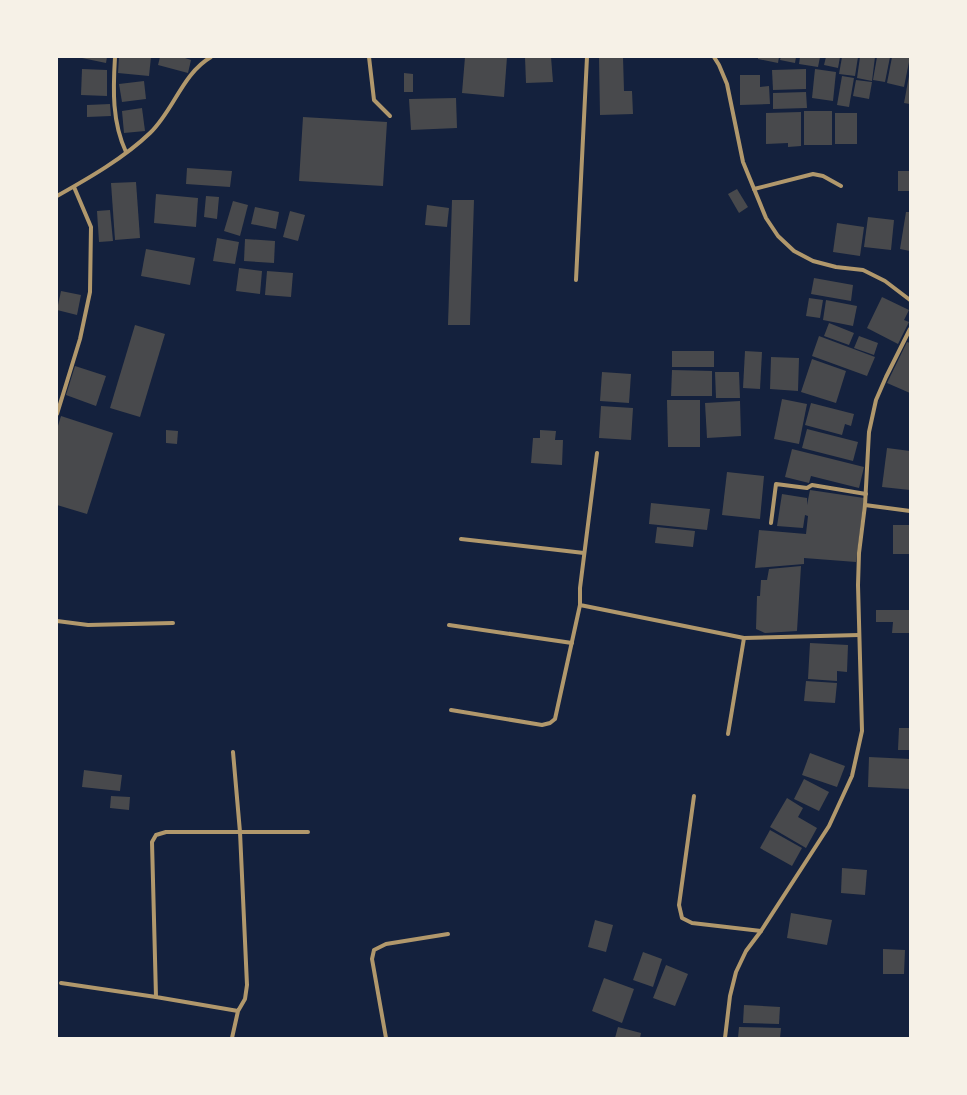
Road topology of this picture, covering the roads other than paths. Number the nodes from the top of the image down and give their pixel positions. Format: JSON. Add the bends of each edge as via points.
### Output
{"nodes":[{"id":1,"x":115,"y":57,"type":"edge"},
{"id":2,"x":211,"y":57,"type":"edge"},
{"id":3,"x":369,"y":57,"type":"edge"},
{"id":4,"x":587,"y":57,"type":"edge"},
{"id":5,"x":714,"y":57,"type":"edge"},
{"id":6,"x":390,"y":116,"type":"dead end"},
{"id":7,"x":126,"y":152,"type":"junction"},
{"id":8,"x":841,"y":186,"type":"dead end"},
{"id":9,"x":74,"y":187,"type":"junction"},
{"id":10,"x":754,"y":189,"type":"junction"},
{"id":11,"x":57,"y":196,"type":"edge"},
{"id":12,"x":576,"y":280,"type":"dead end"},
{"id":13,"x":910,"y":300,"type":"edge"},
{"id":14,"x":910,"y":329,"type":"edge"},
{"id":15,"x":57,"y":414,"type":"edge"},
{"id":16,"x":597,"y":453,"type":"dead end"},
{"id":17,"x":866,"y":494,"type":"junction"},
{"id":18,"x":865,"y":505,"type":"junction"},
{"id":19,"x":910,"y":512,"type":"edge"},
{"id":20,"x":771,"y":523,"type":"dead end"},
{"id":21,"x":461,"y":539,"type":"dead end"},
{"id":22,"x":584,"y":553,"type":"junction"},
{"id":23,"x":580,"y":606,"type":"junction"},
{"id":24,"x":57,"y":621,"type":"edge"},
{"id":25,"x":173,"y":623,"type":"dead end"},
{"id":26,"x":449,"y":625,"type":"dead end"},
{"id":27,"x":859,"y":635,"type":"junction"},
{"id":28,"x":744,"y":638,"type":"junction"},
{"id":29,"x":572,"y":642,"type":"junction"},
{"id":30,"x":451,"y":710,"type":"dead end"},
{"id":31,"x":728,"y":734,"type":"dead end"},
{"id":32,"x":233,"y":752,"type":"dead end"},
{"id":33,"x":694,"y":796,"type":"dead end"},
{"id":34,"x":240,"y":832,"type":"junction"},
{"id":35,"x":308,"y":832,"type":"dead end"},
{"id":36,"x":761,"y":931,"type":"junction"},
{"id":37,"x":448,"y":934,"type":"dead end"},
{"id":38,"x":61,"y":984,"type":"dead end"},
{"id":39,"x":156,"y":997,"type":"junction"},
{"id":40,"x":238,"y":1011,"type":"junction"},
{"id":41,"x":232,"y":1038,"type":"edge"},
{"id":42,"x":386,"y":1038,"type":"edge"},
{"id":43,"x":725,"y":1038,"type":"edge"}],
"edges":[{"from":1,"to":7,"type":"street","via":[[113,79],[116,124]]},
{"from":2,"to":7,"type":"street","via":[[201,63],[183,84],[151,132]]},
{"from":3,"to":6,"type":"street","via":[[374,100]]},
{"from":4,"to":12,"type":"street"},
{"from":5,"to":10,"type":"street","via":[[727,84],[743,162]]},
{"from":7,"to":9,"type":"street"},
{"from":8,"to":10,"type":"street","via":[[823,176],[813,174]]},
{"from":9,"to":11,"type":"street"},
{"from":9,"to":15,"type":"street","via":[[91,226],[90,292],[80,339]]},
{"from":10,"to":13,"type":"street","via":[[766,218],[778,236],[794,251],[813,261],[863,270],[885,281]]},
{"from":14,"to":17,"type":"street","via":[[876,400],[869,432]]},
{"from":16,"to":22,"type":"street"},
{"from":17,"to":18,"type":"street"},
{"from":17,"to":20,"type":"street","via":[[812,485],[806,488],[776,484]]},
{"from":18,"to":19,"type":"street"},
{"from":18,"to":27,"type":"street","via":[[859,553]]},
{"from":21,"to":22,"type":"street"},
{"from":22,"to":23,"type":"street"},
{"from":23,"to":28,"type":"street"},
{"from":23,"to":29,"type":"street"},
{"from":24,"to":25,"type":"street","via":[[88,625]]},
{"from":26,"to":29,"type":"street"},
{"from":27,"to":28,"type":"street"},
{"from":27,"to":36,"type":"street","via":[[862,731],[852,776],[829,826]]},
{"from":28,"to":31,"type":"street"},
{"from":29,"to":30,"type":"street","via":[[555,719],[550,723],[542,726]]},
{"from":32,"to":34,"type":"street"},
{"from":33,"to":36,"type":"street","via":[[679,905],[682,918],[692,923]]},
{"from":34,"to":35,"type":"street"},
{"from":34,"to":39,"type":"street","via":[[166,832],[156,835],[152,842]]},
{"from":34,"to":40,"type":"street","via":[[247,985],[245,998]]},
{"from":36,"to":43,"type":"street","via":[[746,951],[736,972]]},
{"from":37,"to":42,"type":"street","via":[[386,944],[374,950],[372,959]]},
{"from":38,"to":39,"type":"street"},
{"from":39,"to":40,"type":"street"},
{"from":40,"to":41,"type":"street"}]}
